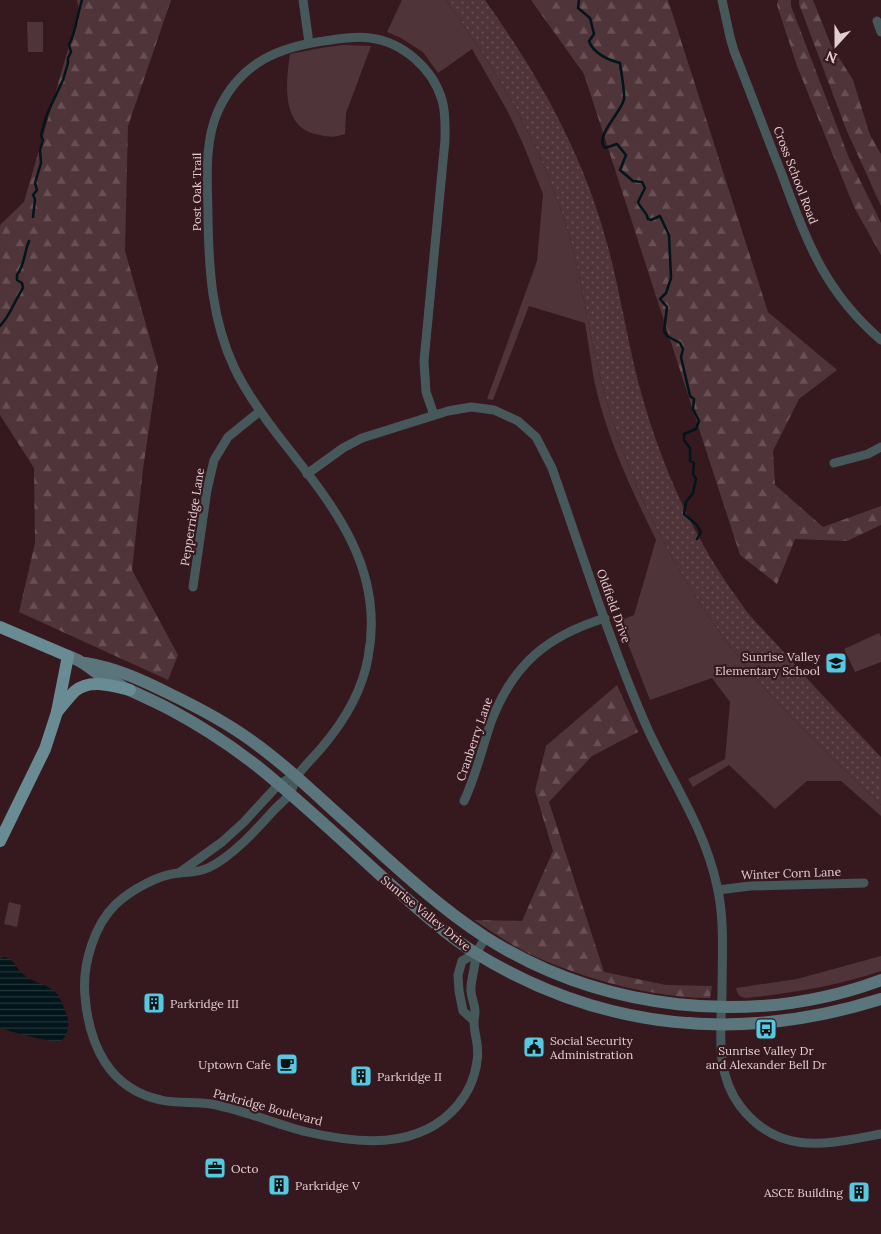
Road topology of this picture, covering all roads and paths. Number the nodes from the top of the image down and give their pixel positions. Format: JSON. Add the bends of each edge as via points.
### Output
{"nodes":[{"id":1,"x":303,"y":0,"type":"edge"},
{"id":2,"x":722,"y":0,"type":"edge"},
{"id":3,"x":877,"y":22,"type":"dead end"},
{"id":4,"x":881,"y":32,"type":"edge"},
{"id":5,"x":309,"y":43,"type":"junction"},
{"id":6,"x":881,"y":340,"type":"edge"},
{"id":7,"x":260,"y":411,"type":"junction"},
{"id":8,"x":434,"y":415,"type":"junction"},
{"id":9,"x":881,"y":447,"type":"edge"},
{"id":10,"x":834,"y":464,"type":"dead end"},
{"id":11,"x":307,"y":474,"type":"junction"},
{"id":12,"x":193,"y":587,"type":"dead end"},
{"id":13,"x":605,"y":618,"type":"junction"},
{"id":14,"x":0,"y":627,"type":"edge"},
{"id":15,"x":68,"y":656,"type":"junction"},
{"id":16,"x":84,"y":662,"type":"junction"},
{"id":17,"x":130,"y":690,"type":"junction"},
{"id":18,"x":57,"y":712,"type":"junction"},
{"id":19,"x":297,"y":777,"type":"junction"},
{"id":20,"x":278,"y":785,"type":"junction"},
{"id":21,"x":290,"y":794,"type":"junction"},
{"id":22,"x":464,"y":801,"type":"dead end"},
{"id":23,"x":0,"y":841,"type":"edge"},
{"id":24,"x":179,"y":873,"type":"junction"},
{"id":25,"x":864,"y":884,"type":"dead end"},
{"id":26,"x":718,"y":890,"type":"junction"},
{"id":27,"x":486,"y":937,"type":"junction"},
{"id":28,"x":476,"y":953,"type":"junction"},
{"id":29,"x":881,"y":980,"type":"edge"},
{"id":30,"x":881,"y":999,"type":"edge"},
{"id":31,"x":721,"y":1007,"type":"junction"},
{"id":32,"x":473,"y":1020,"type":"junction"},
{"id":33,"x":721,"y":1024,"type":"junction"},
{"id":34,"x":881,"y":1134,"type":"edge"}],
"edges":[{"from":1,"to":5,"type":"street"},
{"from":2,"to":6,"type":"street","name":"Cross School Road","via":[[734,51],[814,254],[847,307]]},
{"from":3,"to":4,"type":"street"},
{"from":5,"to":7,"type":"street","name":"Post Oak Trail","via":[[276,53],[243,75],[219,110],[209,139],[209,257],[214,308],[233,365]]},
{"from":5,"to":8,"type":"street","name":"Post Oak Trail","via":[[368,37],[391,44],[418,61],[440,93],[445,140],[424,361],[426,392]]},
{"from":7,"to":11,"type":"street","name":"Post Oak Trail"},
{"from":7,"to":12,"type":"street","name":"Pepperridge Lane","via":[[228,437],[214,460]]},
{"from":8,"to":11,"type":"street","name":"Oldfield Drive","via":[[352,442]]},
{"from":8,"to":13,"type":"street","name":"Oldfield Drive","via":[[470,407],[488,409],[506,414],[536,436],[552,468]]},
{"from":9,"to":10,"type":"street"},
{"from":11,"to":19,"type":"street","name":"Post Oak Trail","via":[[346,529],[359,555],[370,595],[371,633],[366,670],[352,704],[330,739]]},
{"from":13,"to":22,"type":"street","name":"Cranberry Lane","via":[[559,636],[534,655],[516,675],[492,722]]},
{"from":13,"to":26,"type":"street","name":"Oldfield Drive","via":[[646,724],[701,833]]},
{"from":14,"to":15,"type":"main road"},
{"from":15,"to":16,"type":"main road","name":"Sunrise Valley Drive"},
{"from":15,"to":18,"type":"main road"},
{"from":16,"to":17,"type":"main road","name":"Sunrise Valley Drive"},
{"from":16,"to":19,"type":"main road","name":"Sunrise Valley Drive","via":[[135,677],[191,704],[250,740]]},
{"from":17,"to":18,"type":"main road","via":[[104,684],[83,686]]},
{"from":17,"to":20,"type":"main road","name":"Sunrise Valley Drive","via":[[194,724],[236,751]]},
{"from":18,"to":23,"type":"main road","via":[[45,749]]},
{"from":19,"to":20,"type":"street","name":"Parkridge Boulevard"},
{"from":19,"to":21,"type":"street","name":"Parkridge Boulevard"},
{"from":19,"to":27,"type":"main road","name":"Sunrise Valley Drive","via":[[424,890]]},
{"from":20,"to":21,"type":"main road","name":"Sunrise Valley Drive"},
{"from":20,"to":24,"type":"street","name":"Parkridge Boulevard","via":[[222,842]]},
{"from":21,"to":24,"type":"street","name":"Parkridge Boulevard","via":[[243,842],[214,865],[193,873]]},
{"from":21,"to":28,"type":"main road","name":"Sunrise Valley Drive","via":[[404,896]]},
{"from":24,"to":32,"type":"street","name":"Parkridge Boulevard","via":[[130,892],[108,913],[94,940],[84,984],[92,1040],[104,1063],[122,1081],[143,1094],[164,1101],[209,1104],[236,1110],[337,1138],[391,1141],[414,1136],[448,1116],[465,1097],[477,1062],[478,1044]]},
{"from":25,"to":26,"type":"street","name":"Winter Corn Lane","via":[[750,886]]},
{"from":26,"to":31,"type":"street","name":"Oldfield Drive","via":[[722,934]]},
{"from":27,"to":28,"type":"street","name":"Parkridge Boulevard"},
{"from":27,"to":31,"type":"main road","name":"Sunrise Valley Drive","via":[[536,964],[594,987],[667,1003]]},
{"from":28,"to":32,"type":"street","name":"Parkridge Boulevard","via":[[476,969],[470,988],[476,1010]]},
{"from":28,"to":32,"type":"street","name":"Parkridge Boulevard","via":[[462,962],[458,975],[463,1011]]},
{"from":28,"to":33,"type":"main road","name":"Sunrise Valley Drive","via":[[552,991],[610,1010],[652,1019]]},
{"from":29,"to":31,"type":"main road","name":"Sunrise Valley Drive","via":[[815,998]]},
{"from":30,"to":33,"type":"main road","name":"Sunrise Valley Drive","via":[[809,1018]]},
{"from":31,"to":33,"type":"street","name":"Oldfield Drive"},
{"from":33,"to":34,"type":"street","name":"Oldfield Drive","via":[[720,1054],[726,1080],[739,1106],[758,1124],[783,1138],[809,1144]]}]}
